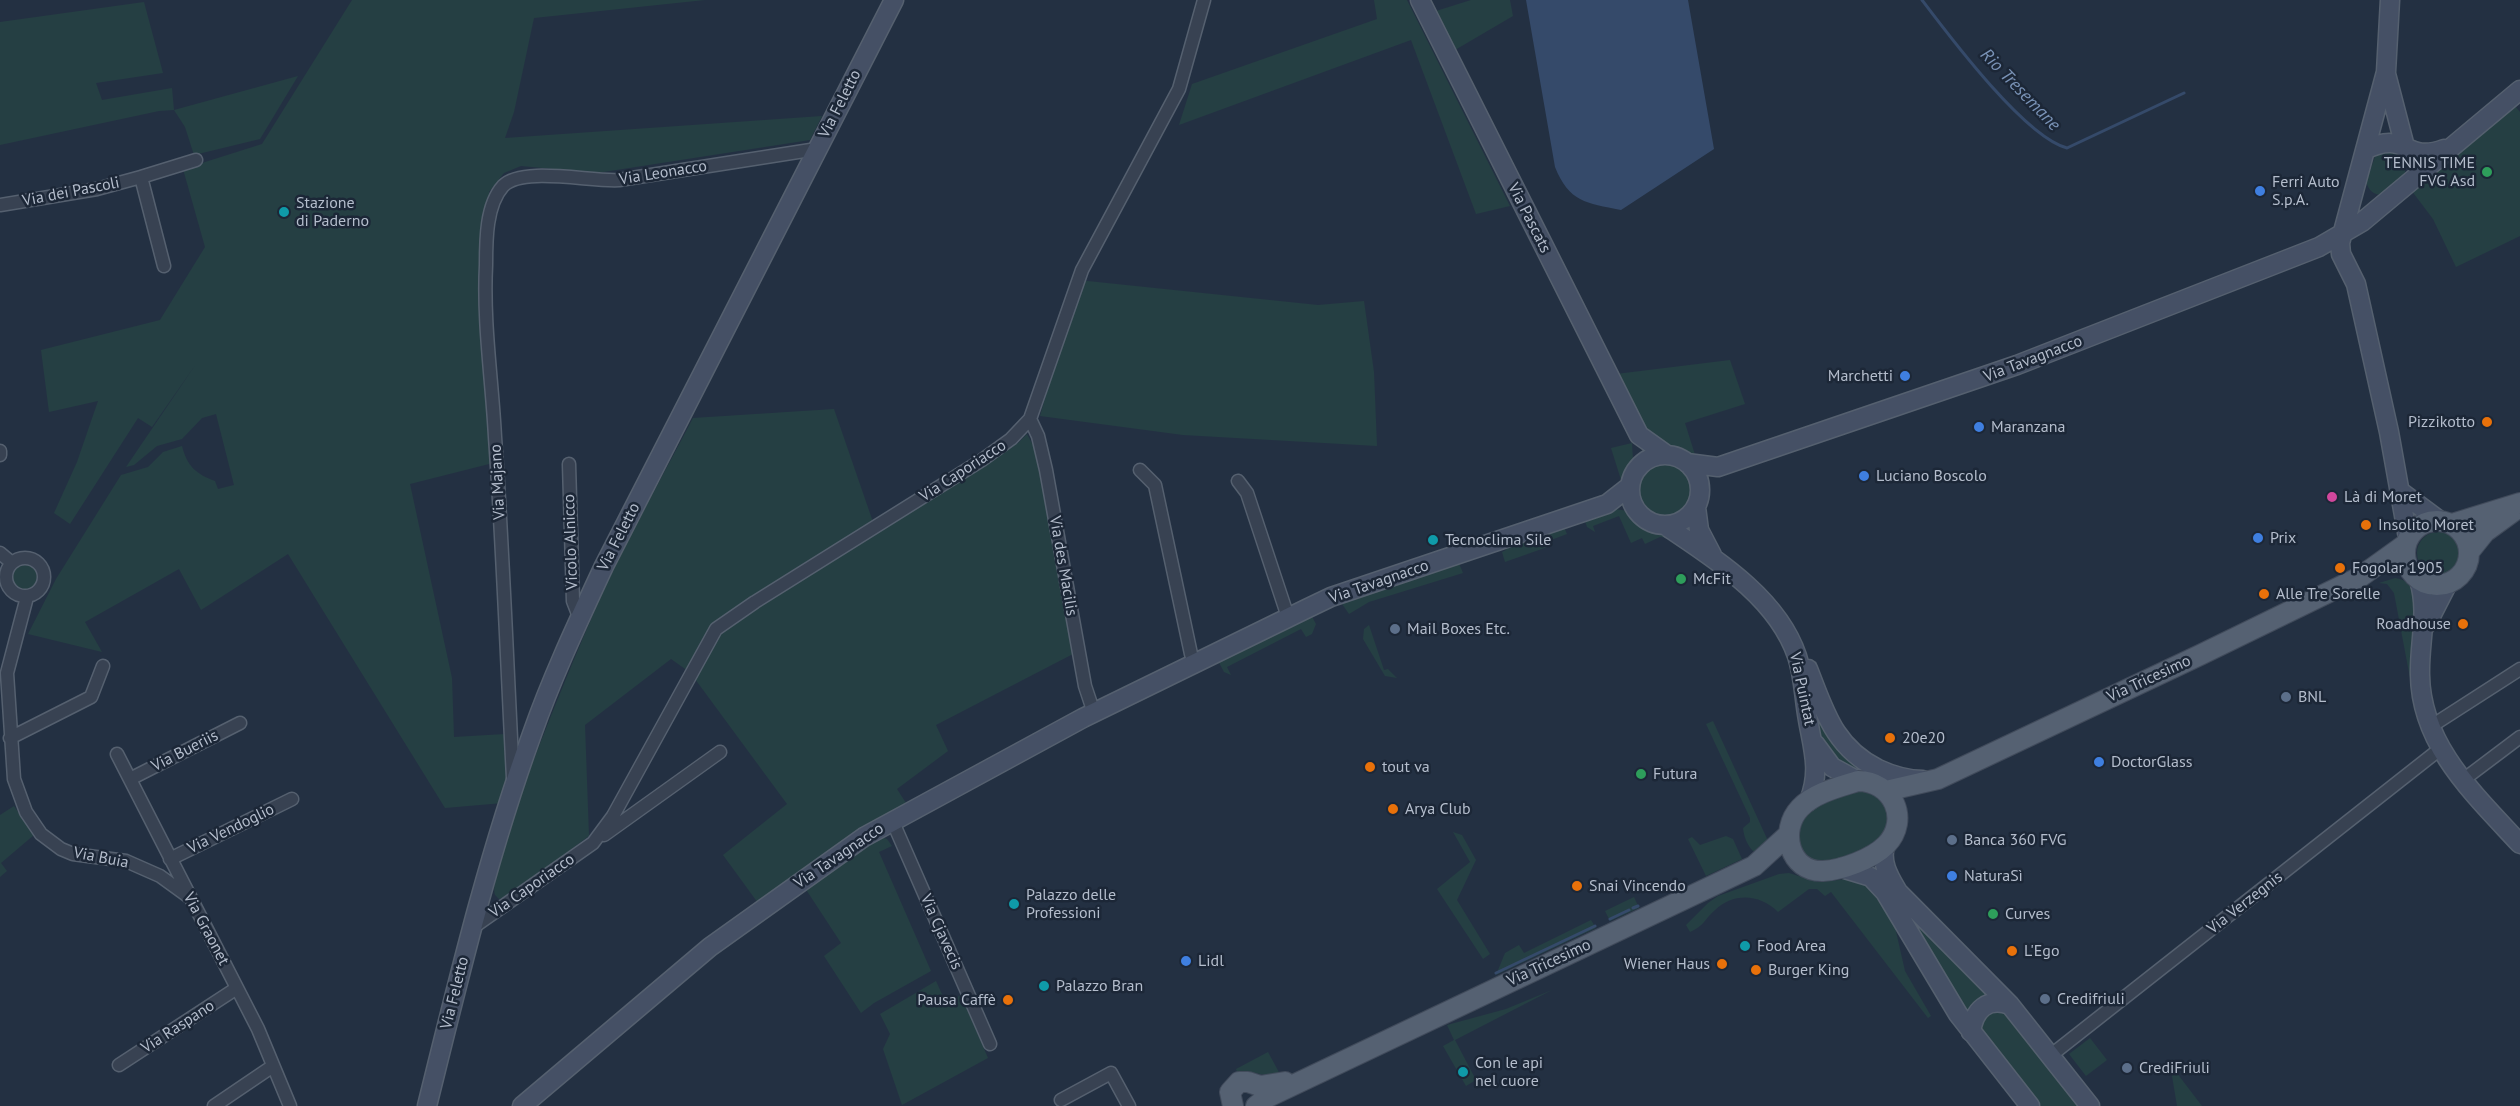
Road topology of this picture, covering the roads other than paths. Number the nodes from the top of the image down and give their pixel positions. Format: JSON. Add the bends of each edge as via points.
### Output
{"nodes":[{"id":1,"x":894,"y":0,"type":"edge"},
{"id":2,"x":1204,"y":0,"type":"edge"},
{"id":3,"x":1420,"y":0,"type":"edge"},
{"id":4,"x":2390,"y":0,"type":"edge"},
{"id":5,"x":2386,"y":72,"type":"junction"},
{"id":6,"x":2520,"y":90,"type":"edge"},
{"id":7,"x":2406,"y":148,"type":"junction"},
{"id":8,"x":2448,"y":148,"type":"junction"},
{"id":9,"x":817,"y":149,"type":"junction"},
{"id":10,"x":2365,"y":150,"type":"junction"},
{"id":11,"x":196,"y":160,"type":"dead end"},
{"id":12,"x":141,"y":177,"type":"junction"},
{"id":13,"x":509,"y":181,"type":"joint"},
{"id":14,"x":2358,"y":181,"type":"junction"},
{"id":15,"x":2410,"y":182,"type":"junction"},
{"id":16,"x":2388,"y":200,"type":"junction"},
{"id":17,"x":0,"y":205,"type":"edge"},
{"id":18,"x":2362,"y":222,"type":"junction"},
{"id":19,"x":2341,"y":235,"type":"junction"},
{"id":20,"x":2319,"y":247,"type":"junction"},
{"id":21,"x":2344,"y":261,"type":"junction"},
{"id":22,"x":164,"y":266,"type":"dead end"},
{"id":23,"x":1030,"y":419,"type":"junction"},
{"id":24,"x":1639,"y":435,"type":"junction"},
{"id":25,"x":1667,"y":455,"type":"junction"},
{"id":26,"x":1687,"y":463,"type":"junction"},
{"id":27,"x":569,"y":464,"type":"dead end"},
{"id":28,"x":1718,"y":467,"type":"junction"},
{"id":29,"x":1637,"y":469,"type":"junction"},
{"id":30,"x":1140,"y":470,"type":"dead end"},
{"id":31,"x":1238,"y":482,"type":"dead end"},
{"id":32,"x":1630,"y":486,"type":"junction"},
{"id":33,"x":1700,"y":489,"type":"junction"},
{"id":34,"x":2401,"y":492,"type":"junction"},
{"id":35,"x":1607,"y":504,"type":"junction"},
{"id":36,"x":2520,"y":505,"type":"edge"},
{"id":37,"x":1696,"y":507,"type":"junction"},
{"id":38,"x":1635,"y":509,"type":"junction"},
{"id":39,"x":2446,"y":522,"type":"junction"},
{"id":40,"x":1666,"y":526,"type":"junction"},
{"id":41,"x":2407,"y":541,"type":"junction"},
{"id":42,"x":2469,"y":552,"type":"junction"},
{"id":43,"x":0,"y":553,"type":"edge"},
{"id":44,"x":1713,"y":557,"type":"junction"},
{"id":45,"x":6,"y":570,"type":"edge"},
{"id":46,"x":2414,"y":575,"type":"junction"},
{"id":47,"x":2360,"y":578,"type":"junction"},
{"id":48,"x":2448,"y":583,"type":"junction"},
{"id":49,"x":27,"y":597,"type":"junction"},
{"id":50,"x":1288,"y":617,"type":"junction"},
{"id":51,"x":580,"y":619,"type":"junction"},
{"id":52,"x":2423,"y":631,"type":"junction"},
{"id":53,"x":1789,"y":636,"type":"junction"},
{"id":54,"x":1195,"y":664,"type":"junction"},
{"id":55,"x":103,"y":666,"type":"dead end"},
{"id":56,"x":2520,"y":669,"type":"edge"},
{"id":57,"x":1094,"y":713,"type":"junction"},
{"id":58,"x":240,"y":723,"type":"dead end"},
{"id":59,"x":2430,"y":727,"type":"junction"},
{"id":60,"x":2520,"y":737,"type":"edge"},
{"id":61,"x":10,"y":738,"type":"junction"},
{"id":62,"x":1815,"y":744,"type":"junction"},
{"id":63,"x":2439,"y":749,"type":"junction"},
{"id":64,"x":720,"y":752,"type":"dead end"},
{"id":65,"x":117,"y":754,"type":"dead end"},
{"id":66,"x":130,"y":779,"type":"junction"},
{"id":67,"x":1938,"y":779,"type":"junction"},
{"id":68,"x":2463,"y":780,"type":"junction"},
{"id":69,"x":1858,"y":781,"type":"junction"},
{"id":70,"x":513,"y":788,"type":"junction"},
{"id":71,"x":1887,"y":791,"type":"junction"},
{"id":72,"x":292,"y":799,"type":"dead end"},
{"id":73,"x":1809,"y":801,"type":"junction"},
{"id":74,"x":1897,"y":810,"type":"junction"},
{"id":75,"x":892,"y":820,"type":"junction"},
{"id":76,"x":1788,"y":835,"type":"junction"},
{"id":77,"x":593,"y":843,"type":"junction"},
{"id":78,"x":2520,"y":844,"type":"edge"},
{"id":79,"x":1885,"y":846,"type":"junction"},
{"id":80,"x":170,"y":858,"type":"junction"},
{"id":81,"x":1799,"y":862,"type":"junction"},
{"id":82,"x":1754,"y":866,"type":"junction"},
{"id":83,"x":1841,"y":868,"type":"junction"},
{"id":84,"x":189,"y":897,"type":"junction"},
{"id":85,"x":472,"y":928,"type":"junction"},
{"id":86,"x":237,"y":988,"type":"junction"},
{"id":87,"x":2010,"y":1005,"type":"junction"},
{"id":88,"x":1971,"y":1032,"type":"junction"},
{"id":89,"x":990,"y":1044,"type":"dead end"},
{"id":90,"x":2050,"y":1056,"type":"junction"},
{"id":91,"x":119,"y":1065,"type":"dead end"},
{"id":92,"x":273,"y":1066,"type":"junction"},
{"id":93,"x":1256,"y":1098,"type":"edge"},
{"id":94,"x":1061,"y":1100,"type":"dead end"},
{"id":95,"x":1229,"y":1104,"type":"edge"},
{"id":96,"x":214,"y":1106,"type":"edge"},
{"id":97,"x":290,"y":1106,"type":"edge"},
{"id":98,"x":427,"y":1106,"type":"edge"},
{"id":99,"x":522,"y":1106,"type":"edge"},
{"id":100,"x":1129,"y":1106,"type":"edge"},
{"id":101,"x":2030,"y":1106,"type":"edge"},
{"id":102,"x":2090,"y":1106,"type":"edge"}],
"edges":[{"from":1,"to":9,"type":"street","name":"Via Feletto"},
{"from":2,"to":23,"type":"street","name":"Via Caporiacco","via":[[1179,88],[1082,270]]},
{"from":3,"to":24,"type":"street","name":"Via Pascats"},
{"from":4,"to":5,"type":"street"},
{"from":5,"to":7,"type":"street"},
{"from":5,"to":10,"type":"street"},
{"from":6,"to":8,"type":"street"},
{"from":7,"to":8,"type":"street","via":[[2423,155]]},
{"from":7,"to":10,"type":"street","via":[[2381,142]]},
{"from":7,"to":15,"type":"street","via":[[2412,165]]},
{"from":8,"to":15,"type":"street"},
{"from":9,"to":13,"type":"street","name":"Via Leonacco","via":[[619,180],[525,176]]},
{"from":9,"to":51,"type":"street","name":"Via Feletto"},
{"from":10,"to":14,"type":"street"},
{"from":11,"to":12,"type":"street","name":"Via dei Pascoli"},
{"from":12,"to":17,"type":"street","name":"Via dei Pascoli","via":[[97,189]]},
{"from":12,"to":22,"type":"street","name":"Via dei Pascoli"},
{"from":13,"to":70,"type":"street","name":"Via Majano","via":[[498,194],[489,222],[485,326],[495,435]]},
{"from":14,"to":16,"type":"street","via":[[2372,199]]},
{"from":14,"to":19,"type":"street"},
{"from":15,"to":16,"type":"street"},
{"from":16,"to":18,"type":"street"},
{"from":18,"to":19,"type":"street","name":"Via Tavagnacco"},
{"from":18,"to":21,"type":"street","via":[[2350,237]]},
{"from":19,"to":20,"type":"street","name":"Via Tavagnacco"},
{"from":19,"to":21,"type":"street"},
{"from":20,"to":21,"type":"street"},
{"from":20,"to":28,"type":"street","name":"Via Tavagnacco","via":[[2007,369]]},
{"from":21,"to":34,"type":"street","via":[[2356,284]]},
{"from":23,"to":57,"type":"street","name":"Via des Macilis","via":[[1046,470],[1085,686]]},
{"from":23,"to":77,"type":"street","name":"Via Caporiacco","via":[[1011,440],[982,460],[717,629],[613,816]]},
{"from":24,"to":25,"type":"street","name":"Via Pascats"},
{"from":24,"to":29,"type":"street"},
{"from":25,"to":26,"type":"street"},
{"from":25,"to":29,"type":"street","via":[[1645,461]]},
{"from":26,"to":28,"type":"street","name":"Via Tavagnacco"},
{"from":26,"to":33,"type":"street"},
{"from":27,"to":51,"type":"street","name":"Vicolo Alnicco","via":[[573,601]]},
{"from":28,"to":33,"type":"street"},
{"from":29,"to":32,"type":"street"},
{"from":30,"to":54,"type":"street","via":[[1155,484]]},
{"from":31,"to":50,"type":"street","via":[[1248,493]]},
{"from":32,"to":35,"type":"street","name":"Via Tavagnacco"},
{"from":32,"to":38,"type":"street"},
{"from":33,"to":37,"type":"street"},
{"from":34,"to":39,"type":"street"},
{"from":34,"to":41,"type":"street"},
{"from":35,"to":38,"type":"street","name":"Via Tavagnacco"},
{"from":35,"to":50,"type":"street","name":"Via Tavagnacco","via":[[1331,597]]},
{"from":36,"to":39,"type":"main road"},
{"from":36,"to":42,"type":"main road","via":[[2485,532]]},
{"from":37,"to":40,"type":"street","via":[[1688,517]]},
{"from":37,"to":44,"type":"street","name":"Via Puintat","via":[[1702,540]]},
{"from":38,"to":40,"type":"street","via":[[1643,518]]},
{"from":39,"to":41,"type":"main road","via":[[2424,523]]},
{"from":39,"to":42,"type":"main road","via":[[2466,538]]},
{"from":40,"to":44,"type":"street","name":"Via Puintat"},
{"from":41,"to":46,"type":"main road","via":[[2405,558]]},
{"from":41,"to":47,"type":"main road","name":"Via Tricesimo"},
{"from":42,"to":48,"type":"main road","via":[[2464,570]]},
{"from":43,"to":45,"type":"street"},
{"from":44,"to":53,"type":"street","name":"Via Puintat","via":[[1762,602]]},
{"from":45,"to":49,"type":"street","via":[[12,592]]},
{"from":45,"to":49,"type":"street","via":[[29,558],[43,569],[42,587]]},
{"from":46,"to":47,"type":"main road","name":"Via Tricesimo"},
{"from":46,"to":48,"type":"main road","via":[[2433,585]]},
{"from":46,"to":52,"type":"street","via":[[2424,607]]},
{"from":47,"to":67,"type":"main road","name":"Via Tricesimo"},
{"from":48,"to":52,"type":"street"},
{"from":49,"to":61,"type":"street","name":"Via Buia","via":[[7,673]]},
{"from":50,"to":54,"type":"street","name":"Via Tavagnacco"},
{"from":51,"to":70,"type":"street","name":"Via Feletto"},
{"from":52,"to":59,"type":"street","via":[[2420,678]]},
{"from":53,"to":62,"type":"street","name":"Via Puintat","via":[[1800,664],[1807,719]]},
{"from":53,"to":67,"type":"street","via":[[1808,667],[1833,729],[1850,751],[1901,778]]},
{"from":54,"to":57,"type":"street","name":"Via Tavagnacco"},
{"from":55,"to":61,"type":"street","via":[[91,698]]},
{"from":56,"to":59,"type":"street"},
{"from":57,"to":75,"type":"street","name":"Via Tavagnacco"},
{"from":58,"to":66,"type":"street","name":"Via Bueriis"},
{"from":59,"to":63,"type":"street"},
{"from":60,"to":68,"type":"street"},
{"from":61,"to":84,"type":"street","name":"Via Buia","via":[[20,801],[46,838],[72,854],[126,861],[145,868]]},
{"from":62,"to":69,"type":"street","name":"Via Puintat","via":[[1832,767]]},
{"from":62,"to":73,"type":"street","name":"Via Puintat","via":[[1816,769]]},
{"from":63,"to":68,"type":"street"},
{"from":63,"to":90,"type":"street","name":"Via Verzegnis"},
{"from":64,"to":77,"type":"street","name":"Via Caporiacco"},
{"from":65,"to":66,"type":"street","name":"Via Graonet"},
{"from":66,"to":80,"type":"street","name":"Via Graonet"},
{"from":67,"to":71,"type":"main road","name":"Via Tricesimo"},
{"from":67,"to":74,"type":"main road","name":"Via Tricesimo"},
{"from":68,"to":78,"type":"street"},
{"from":69,"to":71,"type":"main road","via":[[1872,782]]},
{"from":69,"to":73,"type":"main road"},
{"from":70,"to":85,"type":"street","name":"Via Feletto"},
{"from":71,"to":74,"type":"main road"},
{"from":72,"to":80,"type":"street","name":"Via Vendoglio"},
{"from":73,"to":76,"type":"main road","via":[[1795,814]]},
{"from":74,"to":79,"type":"main road","via":[[1898,822]]},
{"from":75,"to":89,"type":"street","name":"Via Cjavecis"},
{"from":75,"to":99,"type":"street","name":"Via Tavagnacco","via":[[710,946]]},
{"from":76,"to":81,"type":"main road"},
{"from":76,"to":82,"type":"main road","name":"Via Tricesimo"},
{"from":77,"to":85,"type":"street","name":"Via Caporiacco"},
{"from":79,"to":83,"type":"main road"},
{"from":79,"to":87,"type":"street","via":[[1886,869],[1898,892]]},
{"from":80,"to":84,"type":"street","name":"Via Graonet"},
{"from":81,"to":82,"type":"main road","name":"Via Tricesimo"},
{"from":81,"to":83,"type":"main road","via":[[1814,870]]},
{"from":82,"to":93,"type":"main road","name":"Via Tricesimo"},
{"from":83,"to":88,"type":"street","via":[[1871,877],[1885,892]]},
{"from":84,"to":86,"type":"street","name":"Via Graonet"},
{"from":85,"to":98,"type":"street","name":"Via Feletto"},
{"from":86,"to":91,"type":"street","name":"Via Raspano"},
{"from":86,"to":92,"type":"street","name":"Via Graonet"},
{"from":87,"to":88,"type":"street","via":[[1999,1001],[1984,1005],[1975,1013]]},
{"from":87,"to":90,"type":"street"},
{"from":88,"to":101,"type":"street"},
{"from":90,"to":102,"type":"street"},
{"from":92,"to":96,"type":"street"},
{"from":92,"to":97,"type":"street","name":"Via Graonet"},
{"from":93,"to":95,"type":"main road","name":"Via Tricesimo","via":[[1248,1082],[1236,1084],[1230,1092]]},
{"from":94,"to":100,"type":"street","via":[[1111,1073]]}]}
